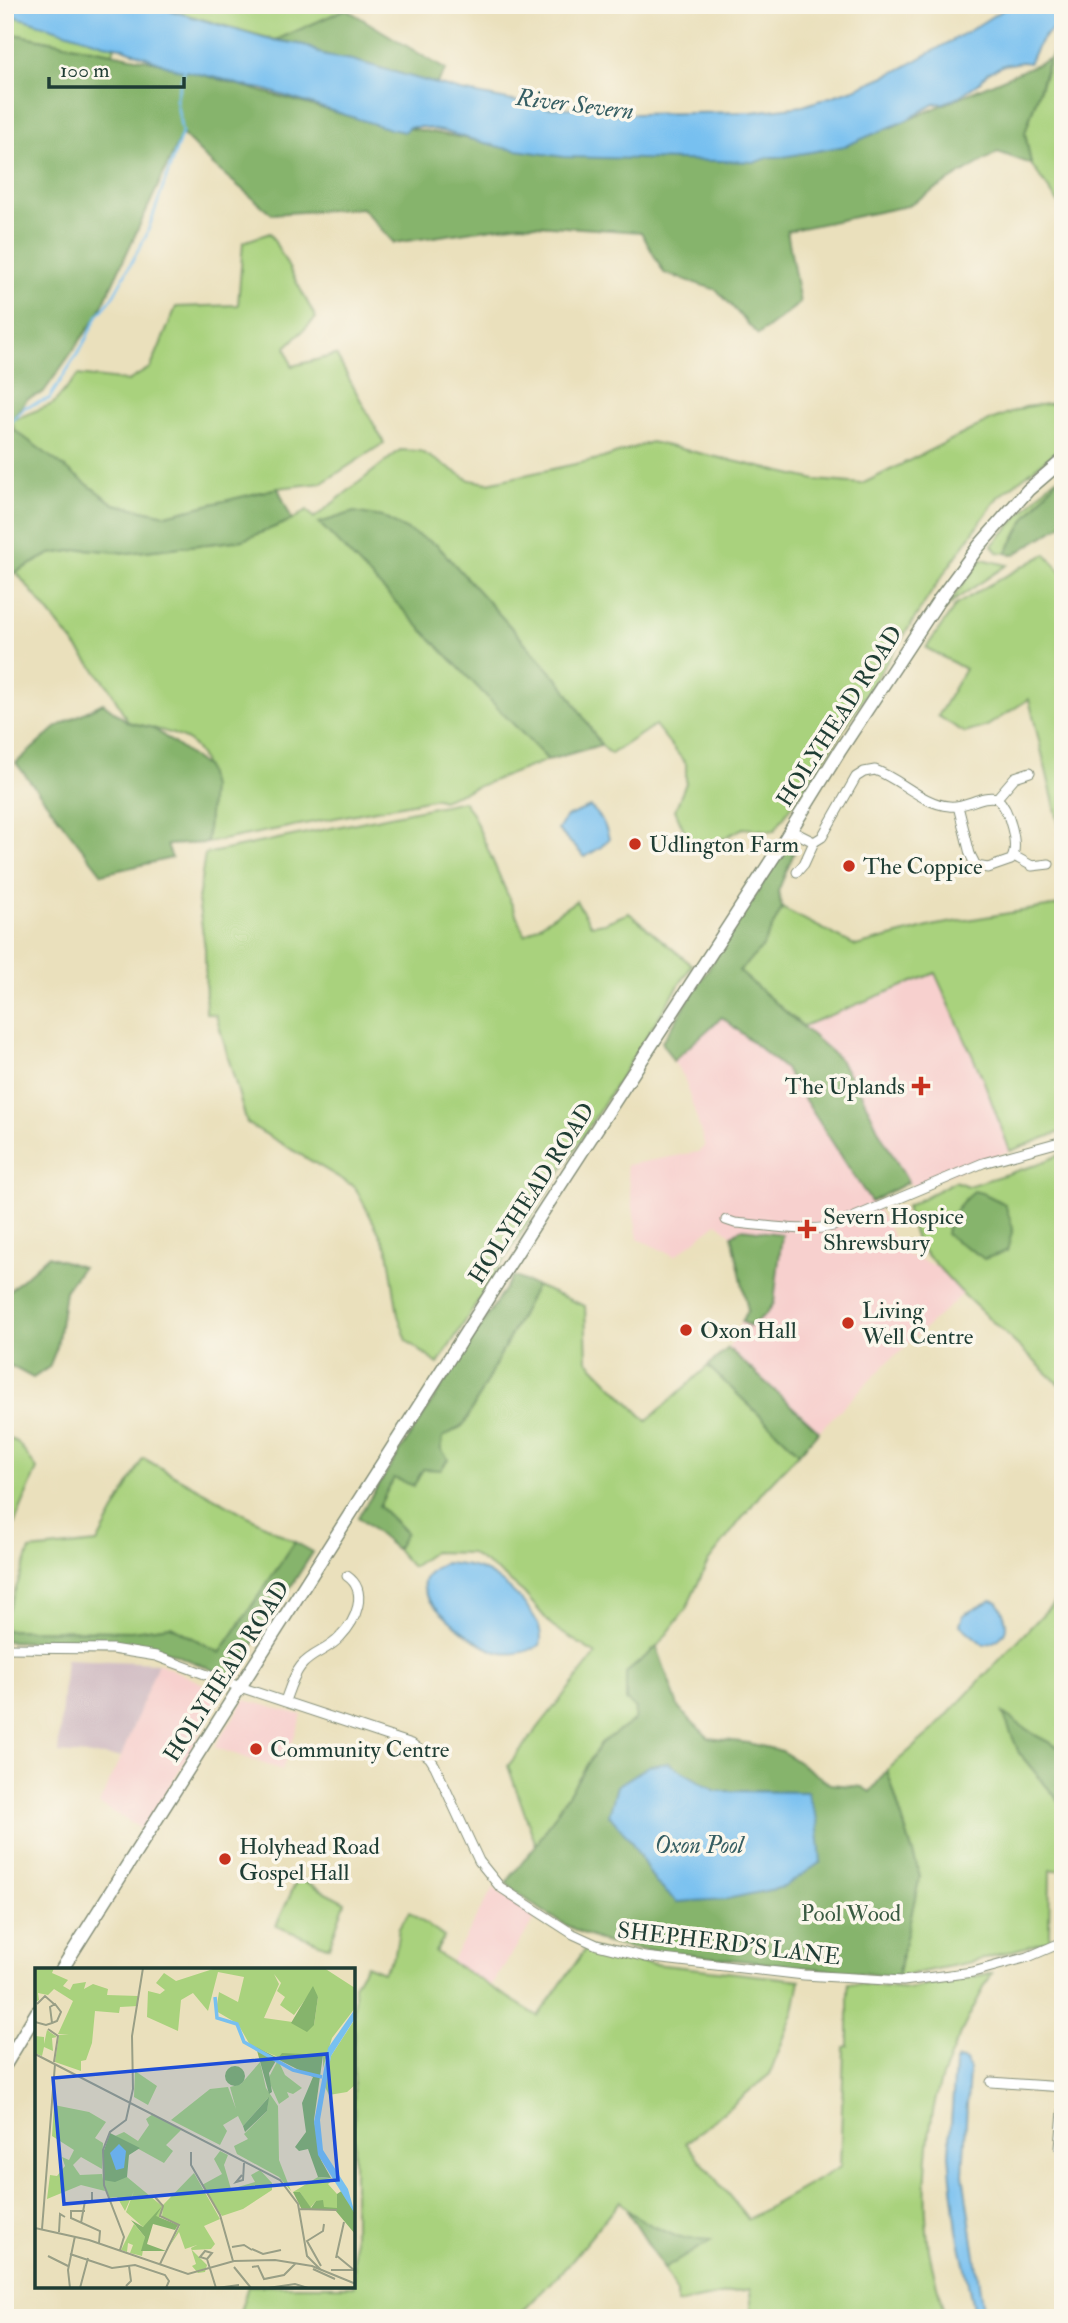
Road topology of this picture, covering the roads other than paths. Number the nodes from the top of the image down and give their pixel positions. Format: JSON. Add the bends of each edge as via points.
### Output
{"nodes":[{"id":1,"x":1063,"y":460,"type":"edge"},
{"id":2,"x":1030,"y":772,"type":"dead end"},
{"id":3,"x":997,"y":798,"type":"junction"},
{"id":4,"x":958,"y":806,"type":"junction"},
{"id":5,"x":790,"y":830,"type":"junction"},
{"id":6,"x":814,"y":842,"type":"junction"},
{"id":7,"x":1014,"y":856,"type":"junction"},
{"id":8,"x":1049,"y":864,"type":"dead end"},
{"id":9,"x":797,"y":872,"type":"dead end"},
{"id":10,"x":1063,"y":1141,"type":"edge"},
{"id":11,"x":726,"y":1220,"type":"dead end"},
{"id":12,"x":361,"y":1571,"type":"dead end"},
{"id":13,"x":5,"y":1648,"type":"edge"},
{"id":14,"x":240,"y":1687,"type":"junction"},
{"id":15,"x":285,"y":1701,"type":"junction"},
{"id":16,"x":1063,"y":1942,"type":"edge"},
{"id":17,"x":63,"y":1968,"type":"edge"},
{"id":18,"x":35,"y":2015,"type":"edge"},
{"id":19,"x":5,"y":2065,"type":"edge"},
{"id":20,"x":991,"y":2082,"type":"dead end"},
{"id":21,"x":1063,"y":2087,"type":"edge"},
{"id":22,"x":1063,"y":2111,"type":"edge"},
{"id":23,"x":1061,"y":2148,"type":"edge"}],
"edges":[{"from":1,"to":5,"type":"main road","name":"HOLYHEAD ROAD","via":[[1028,490],[955,578]]},
{"from":2,"to":3,"type":"street","via":[[1015,777]]},
{"from":3,"to":4,"type":"street"},
{"from":3,"to":7,"type":"street","via":[[1014,841]]},
{"from":4,"to":6,"type":"street","via":[[944,806],[870,771],[853,781],[822,836]]},
{"from":4,"to":7,"type":"street","via":[[976,866],[988,868]]},
{"from":5,"to":6,"type":"street"},
{"from":5,"to":14,"type":"main road","name":"HOLYHEAD ROAD"},
{"from":6,"to":9,"type":"street"},
{"from":7,"to":8,"type":"street","via":[[1032,866]]},
{"from":10,"to":11,"type":"street","via":[[983,1163],[833,1226],[815,1230]]},
{"from":12,"to":15,"type":"street","via":[[351,1579],[359,1602],[345,1631],[301,1665]]},
{"from":13,"to":14,"type":"street","name":"SHEPHERD'S LANE","via":[[112,1649],[156,1656]]},
{"from":14,"to":15,"type":"street","name":"SHEPHERD'S LANE"},
{"from":14,"to":17,"type":"main road","name":"HOLYHEAD ROAD"},
{"from":15,"to":16,"type":"street","name":"SHEPHERD'S LANE","via":[[421,1750],[435,1766],[479,1861],[500,1887],[597,1945],[658,1958],[903,1982],[973,1972]]},
{"from":18,"to":19,"type":"main road"},
{"from":20,"to":21,"type":"street"},
{"from":22,"to":23,"type":"street"}]}
